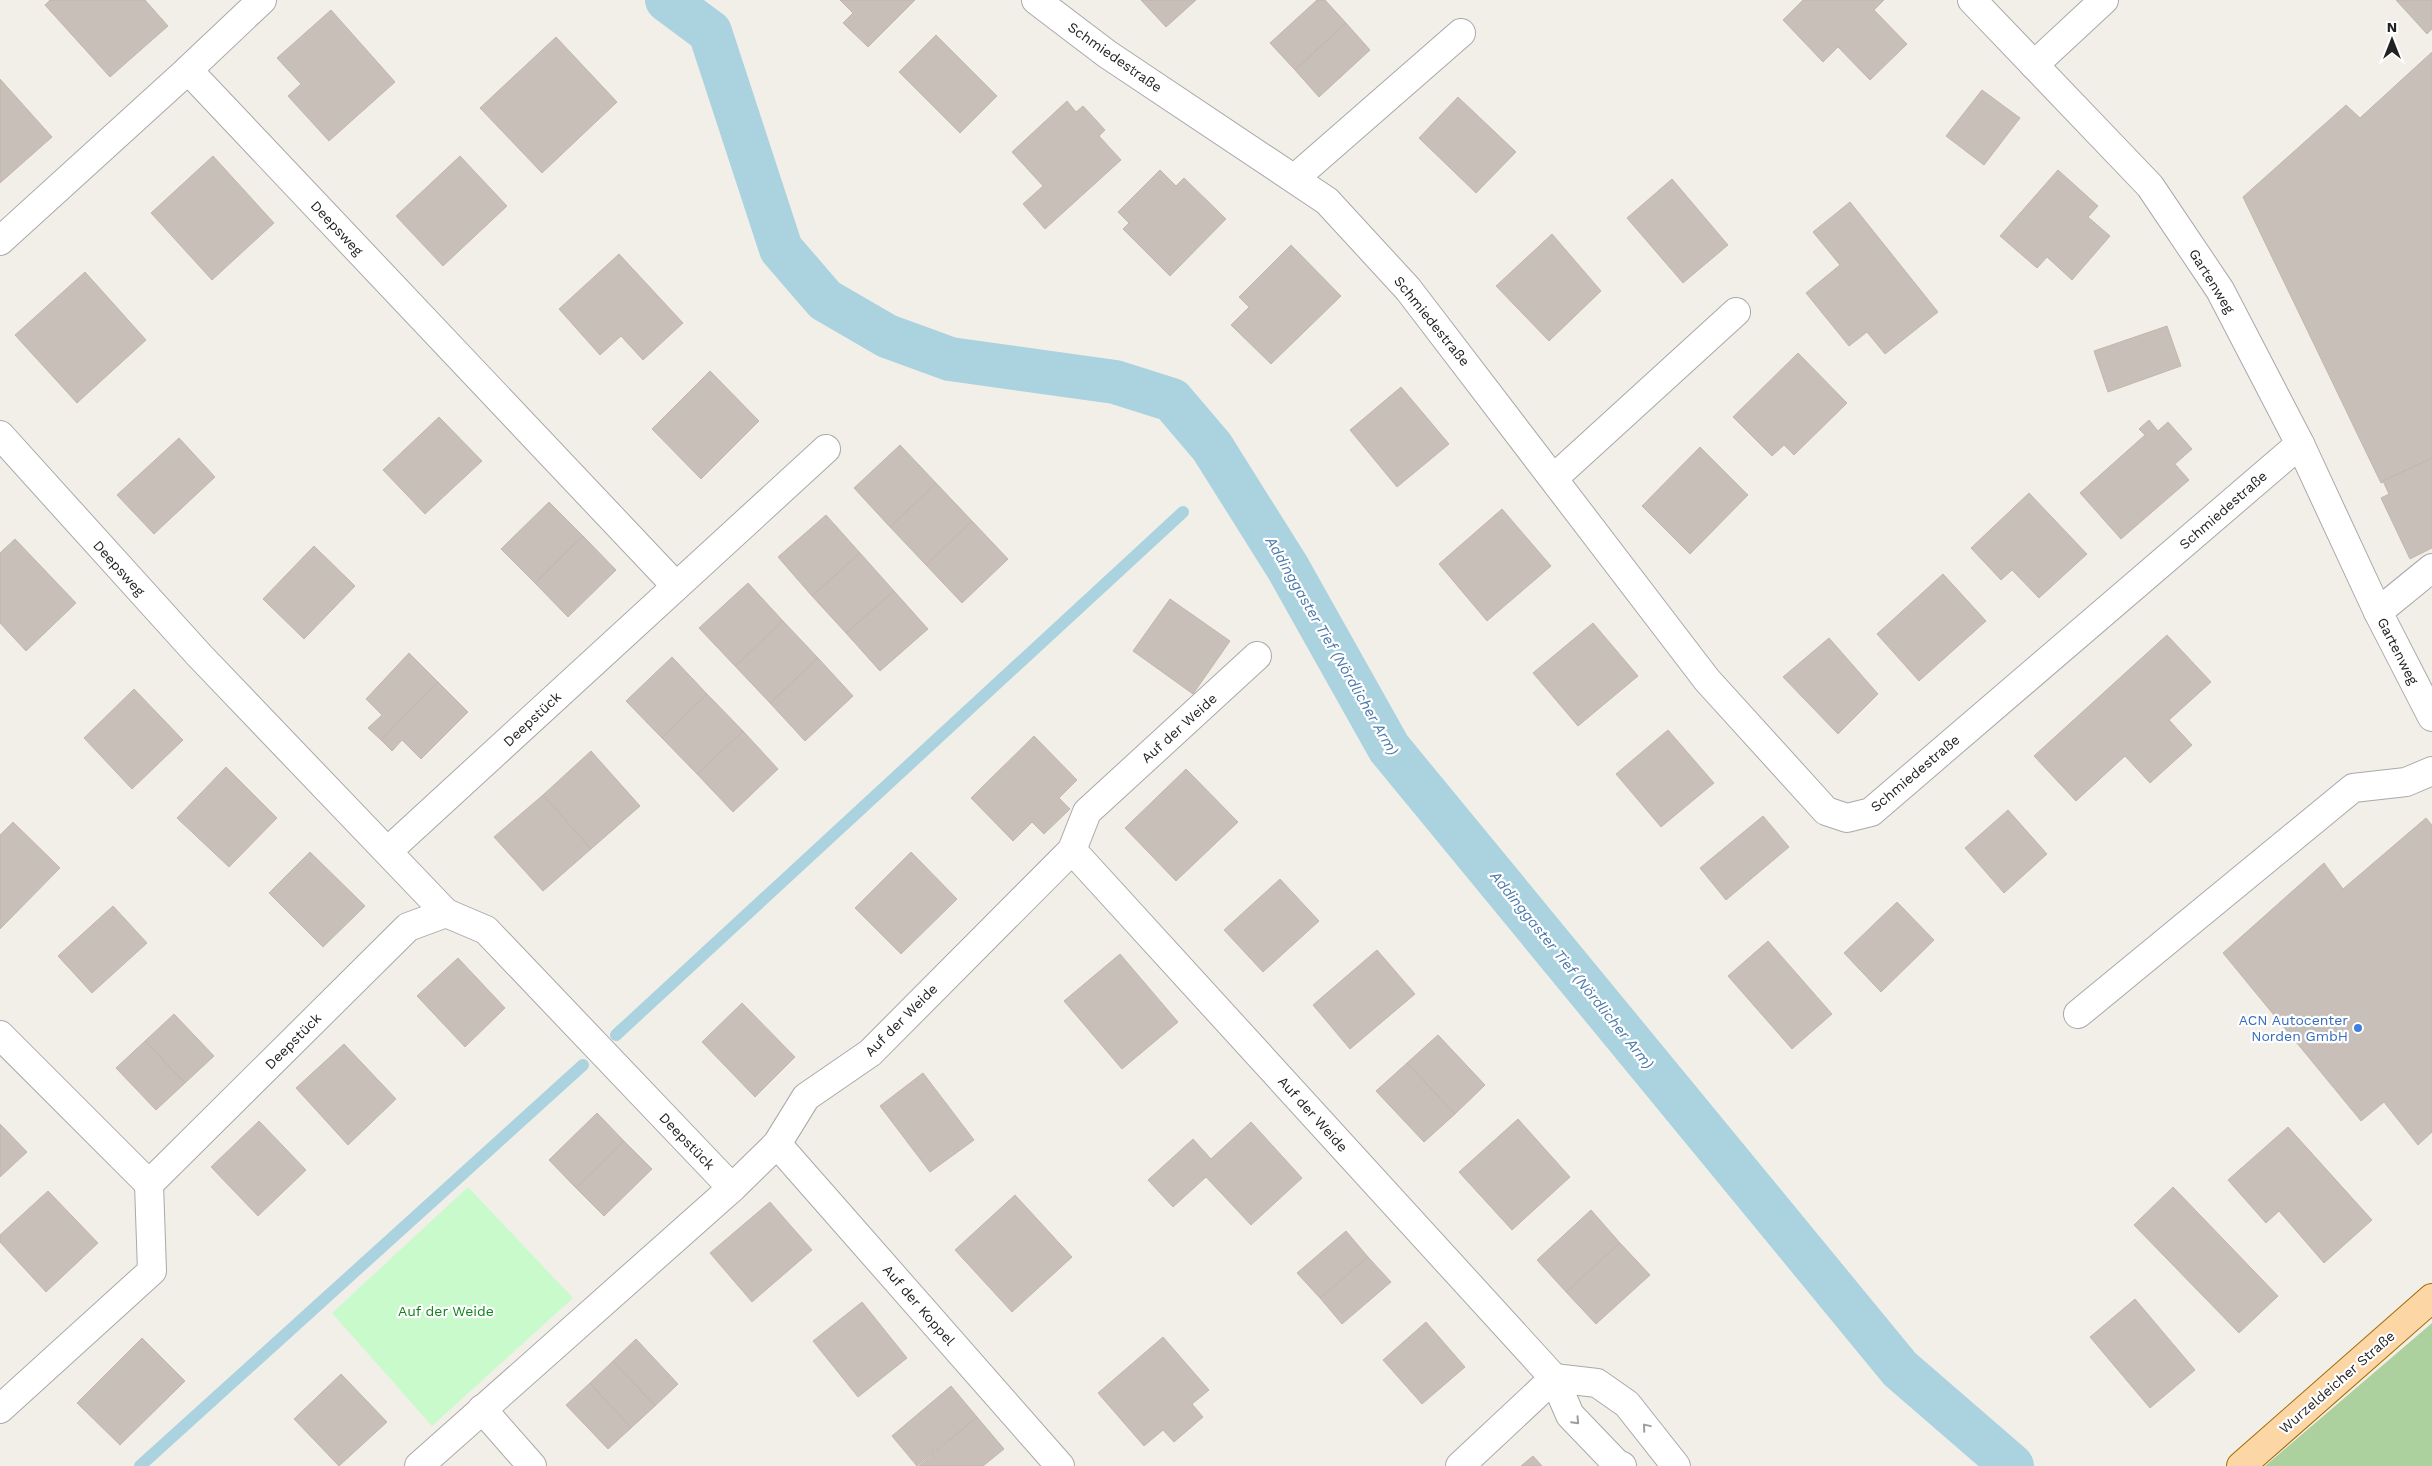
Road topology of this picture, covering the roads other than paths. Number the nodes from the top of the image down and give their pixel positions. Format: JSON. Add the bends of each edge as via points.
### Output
{"nodes":[{"id":1,"x":262,"y":0,"type":"edge"},
{"id":2,"x":1036,"y":0,"type":"edge"},
{"id":3,"x":1972,"y":0,"type":"edge"},
{"id":4,"x":2104,"y":0,"type":"edge"},
{"id":5,"x":1461,"y":32,"type":"dead end"},
{"id":6,"x":2034,"y":65,"type":"junction"},
{"id":7,"x":188,"y":70,"type":"junction"},
{"id":8,"x":1295,"y":178,"type":"junction"},
{"id":9,"x":0,"y":241,"type":"edge"},
{"id":10,"x":1736,"y":312,"type":"dead end"},
{"id":11,"x":0,"y":436,"type":"edge"},
{"id":12,"x":2300,"y":444,"type":"junction"},
{"id":13,"x":826,"y":449,"type":"dead end"},
{"id":14,"x":1554,"y":478,"type":"junction"},
{"id":15,"x":2432,"y":568,"type":"edge"},
{"id":16,"x":676,"y":586,"type":"junction"},
{"id":17,"x":2378,"y":612,"type":"junction"},
{"id":18,"x":199,"y":655,"type":"joint"},
{"id":19,"x":1257,"y":656,"type":"dead end"},
{"id":20,"x":2432,"y":717,"type":"edge"},
{"id":21,"x":2432,"y":771,"type":"edge"},
{"id":22,"x":1072,"y":850,"type":"junction"},
{"id":23,"x":388,"y":851,"type":"junction"},
{"id":24,"x":446,"y":913,"type":"junction"},
{"id":25,"x":2078,"y":1014,"type":"dead end"},
{"id":26,"x":0,"y":1035,"type":"edge"},
{"id":27,"x":777,"y":1144,"type":"junction"},
{"id":28,"x":149,"y":1184,"type":"junction"},
{"id":29,"x":732,"y":1188,"type":"junction"},
{"id":30,"x":2432,"y":1298,"type":"edge"},
{"id":31,"x":1554,"y":1378,"type":"junction"},
{"id":32,"x":0,"y":1409,"type":"edge"},
{"id":33,"x":482,"y":1409,"type":"junction"},
{"id":34,"x":419,"y":1466,"type":"edge"},
{"id":35,"x":532,"y":1466,"type":"edge"},
{"id":36,"x":1060,"y":1466,"type":"edge"},
{"id":37,"x":1460,"y":1466,"type":"edge"},
{"id":38,"x":1622,"y":1466,"type":"edge"},
{"id":39,"x":1676,"y":1466,"type":"edge"},
{"id":40,"x":2241,"y":1466,"type":"edge"}],
"edges":[{"from":1,"to":7,"type":"street"},
{"from":2,"to":8,"type":"street","name":"Schmiedestraße","via":[[1107,54]]},
{"from":3,"to":6,"type":"street","name":"Gartenweg"},
{"from":4,"to":6,"type":"street"},
{"from":5,"to":8,"type":"street"},
{"from":6,"to":12,"type":"street","name":"Gartenweg","via":[[2150,186],[2220,290]]},
{"from":7,"to":9,"type":"street"},
{"from":7,"to":16,"type":"street","name":"Deepsweg"},
{"from":8,"to":14,"type":"street","name":"Schmiedestraße","via":[[1327,201],[1408,289]]},
{"from":10,"to":14,"type":"street"},
{"from":11,"to":18,"type":"street","name":"Deepsweg"},
{"from":12,"to":14,"type":"street","name":"Schmiedestraße","via":[[1871,812],[1847,818],[1826,811],[1707,680]]},
{"from":12,"to":17,"type":"street","name":"Gartenweg"},
{"from":13,"to":16,"type":"street","name":"Deepstück"},
{"from":15,"to":17,"type":"street","name":"Gartenweg"},
{"from":16,"to":23,"type":"street","name":"Deepstück"},
{"from":17,"to":20,"type":"street","name":"Gartenweg"},
{"from":18,"to":23,"type":"street","name":"Deepstück"},
{"from":19,"to":22,"type":"street","name":"Auf der Weide","via":[[1087,812]]},
{"from":21,"to":25,"type":"street","via":[[2406,782],[2353,788]]},
{"from":22,"to":27,"type":"street","name":"Auf der Weide","via":[[870,1053],[806,1097]]},
{"from":22,"to":31,"type":"street","name":"Auf der Weide"},
{"from":23,"to":24,"type":"street","name":"Deepstück"},
{"from":24,"to":28,"type":"street","name":"Deepstück","via":[[408,928]]},
{"from":24,"to":29,"type":"street","name":"Deepstück","via":[[486,930]]},
{"from":26,"to":28,"type":"street"},
{"from":27,"to":29,"type":"street","name":"Auf der Weide"},
{"from":27,"to":36,"type":"street","name":"Auf der Koppel"},
{"from":28,"to":32,"type":"street","via":[[152,1271]]},
{"from":29,"to":33,"type":"street","name":"Auf der Weide"},
{"from":30,"to":40,"type":"main road","name":"Wurzeldeicher Straße"},
{"from":31,"to":37,"type":"street"},
{"from":31,"to":38,"type":"street","name":"Auf der Weide","one_way":true,"via":[[1570,1415]]},
{"from":39,"to":31,"type":"street","one_way":true,"via":[[1627,1404],[1597,1383]]},
{"from":33,"to":34,"type":"street","name":"Auf der Weide"},
{"from":33,"to":35,"type":"street"}]}
